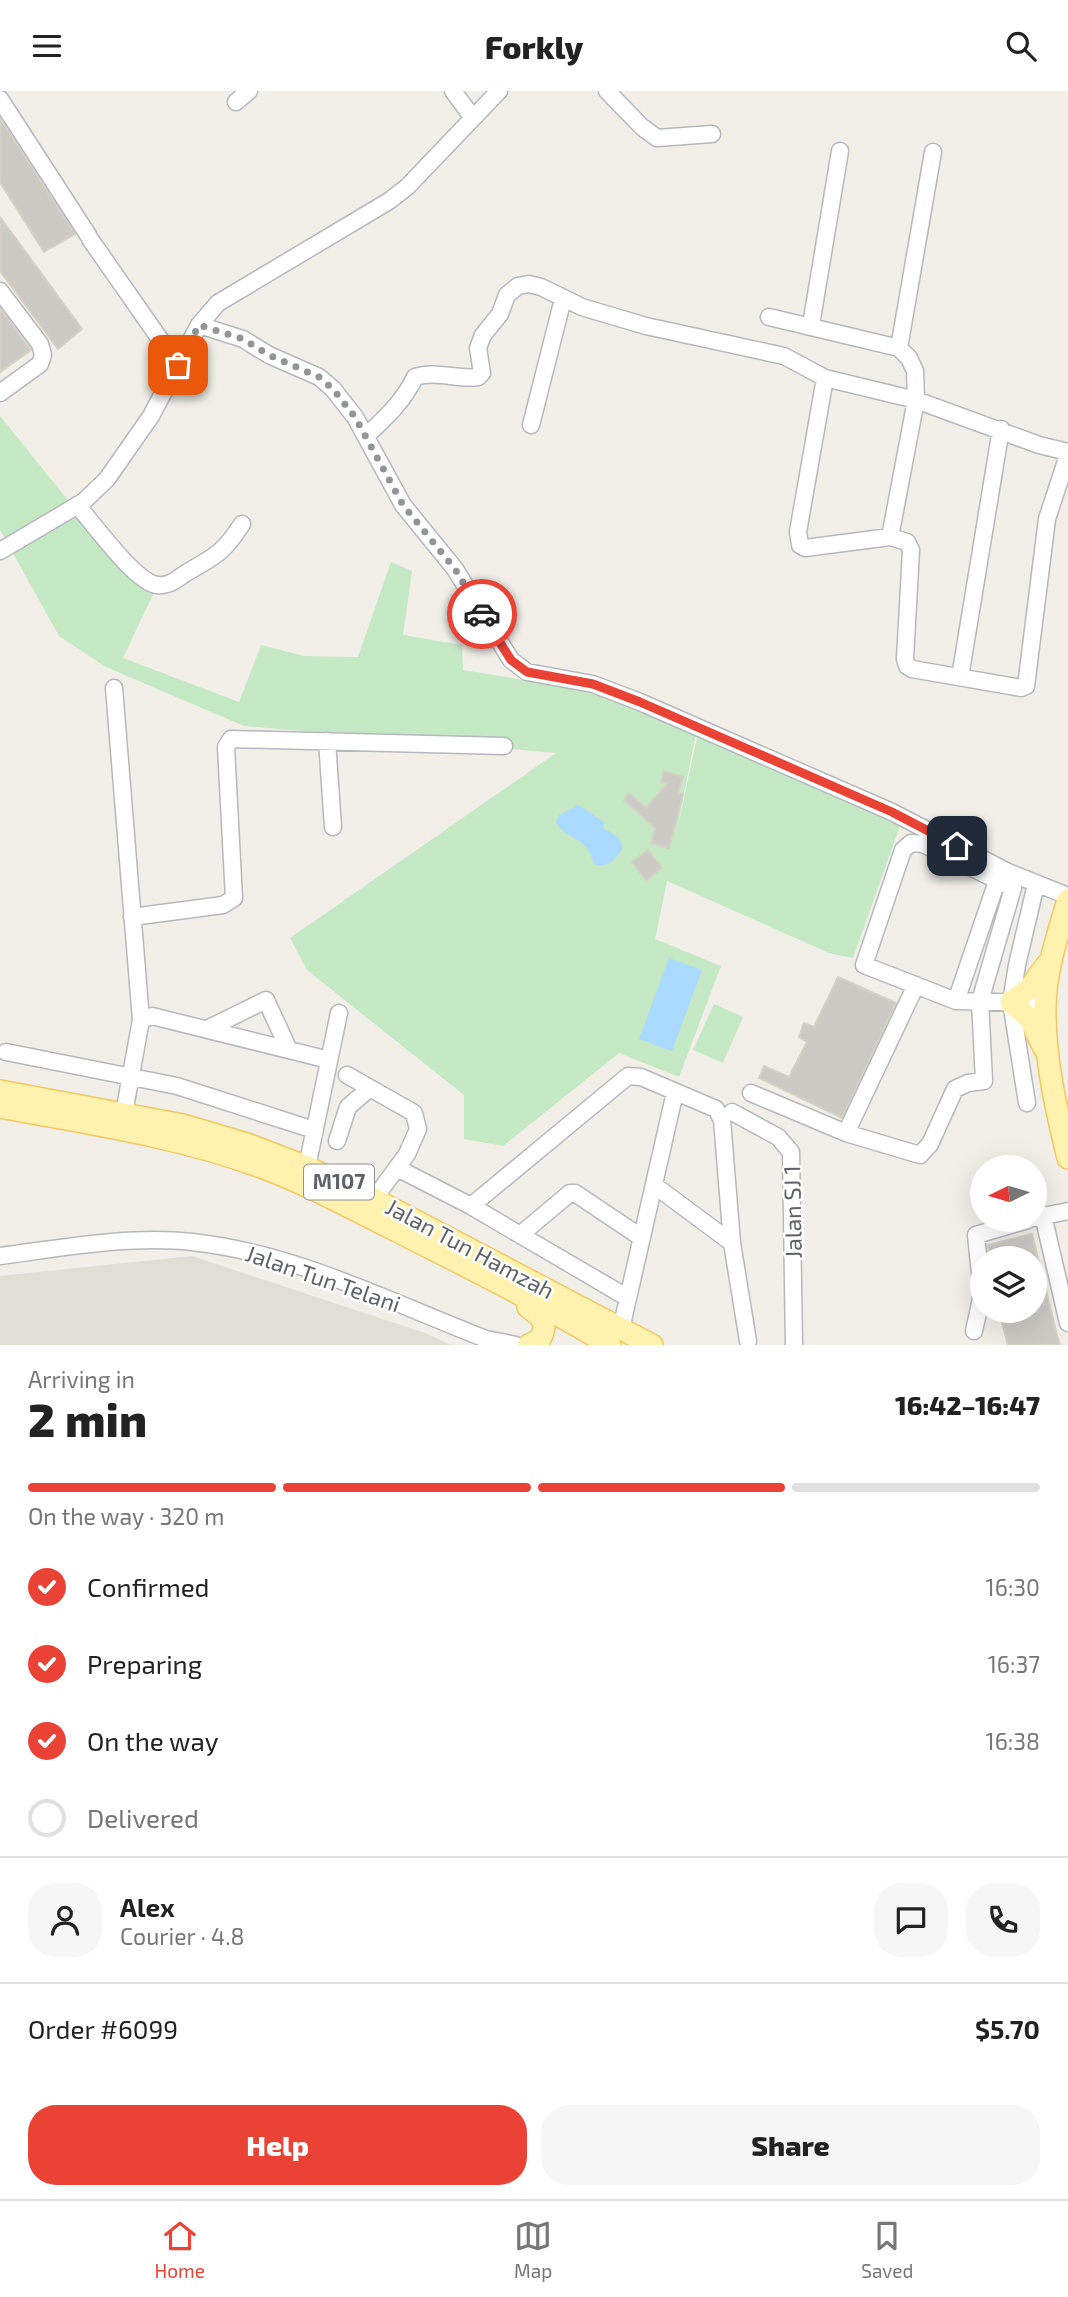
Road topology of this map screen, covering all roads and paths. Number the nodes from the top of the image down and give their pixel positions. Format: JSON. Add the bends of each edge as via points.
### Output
{"nodes":[{"id":1,"x":249,"y":91,"type":"edge"},
{"id":2,"x":453,"y":91,"type":"edge"},
{"id":3,"x":499,"y":91,"type":"edge"},
{"id":4,"x":607,"y":91,"type":"edge"},
{"id":5,"x":0,"y":99,"type":"edge"},
{"id":6,"x":236,"y":101,"type":"dead end"},
{"id":7,"x":473,"y":118,"type":"junction"},
{"id":8,"x":712,"y":134,"type":"dead end"},
{"id":9,"x":840,"y":151,"type":"dead end"},
{"id":10,"x":933,"y":152,"type":"dead end"},
{"id":11,"x":0,"y":291,"type":"edge"},
{"id":12,"x":563,"y":299,"type":"junction"},
{"id":13,"x":769,"y":317,"type":"dead end"},
{"id":14,"x":199,"y":325,"type":"junction"},
{"id":15,"x":810,"y":325,"type":"junction"},
{"id":16,"x":899,"y":348,"type":"junction"},
{"id":17,"x":178,"y":365,"type":"junction"},
{"id":18,"x":825,"y":378,"type":"junction"},
{"id":19,"x":0,"y":393,"type":"edge"},
{"id":20,"x":916,"y":400,"type":"junction"},
{"id":21,"x":531,"y":425,"type":"dead end"},
{"id":22,"x":1001,"y":429,"type":"junction"},
{"id":23,"x":366,"y":436,"type":"junction"},
{"id":24,"x":1068,"y":454,"type":"edge"},
{"id":25,"x":78,"y":505,"type":"junction"},
{"id":26,"x":242,"y":524,"type":"dead end"},
{"id":27,"x":890,"y":537,"type":"junction"},
{"id":28,"x":0,"y":551,"type":"edge"},
{"id":29,"x":960,"y":677,"type":"junction"},
{"id":30,"x":114,"y":688,"type":"dead end"},
{"id":31,"x":327,"y":741,"type":"junction"},
{"id":32,"x":504,"y":746,"type":"dead end"},
{"id":33,"x":333,"y":827,"type":"dead end"},
{"id":34,"x":997,"y":881,"type":"junction"},
{"id":35,"x":1036,"y":884,"type":"junction"},
{"id":36,"x":1068,"y":898,"type":"edge"},
{"id":37,"x":132,"y":918,"type":"junction"},
{"id":38,"x":1054,"y":951,"type":"junction"},
{"id":39,"x":916,"y":985,"type":"junction"},
{"id":40,"x":980,"y":1000,"type":"junction"},
{"id":41,"x":956,"y":1001,"type":"junction"},
{"id":42,"x":1012,"y":1002,"type":"junction"},
{"id":43,"x":1045,"y":1003,"type":"junction"},
{"id":44,"x":339,"y":1013,"type":"dead end"},
{"id":45,"x":141,"y":1020,"type":"junction"},
{"id":46,"x":206,"y":1029,"type":"junction"},
{"id":47,"x":289,"y":1050,"type":"junction"},
{"id":48,"x":5,"y":1052,"type":"dead end"},
{"id":49,"x":330,"y":1061,"type":"junction"},
{"id":50,"x":1049,"y":1063,"type":"junction"},
{"id":51,"x":347,"y":1075,"type":"dead end"},
{"id":52,"x":130,"y":1077,"type":"junction"},
{"id":53,"x":370,"y":1088,"type":"junction"},
{"id":54,"x":0,"y":1091,"type":"edge"},
{"id":55,"x":674,"y":1092,"type":"junction"},
{"id":56,"x":751,"y":1093,"type":"dead end"},
{"id":57,"x":1027,"y":1103,"type":"dead end"},
{"id":58,"x":0,"y":1107,"type":"edge"},
{"id":59,"x":732,"y":1112,"type":"dead end"},
{"id":60,"x":124,"y":1114,"type":"junction"},
{"id":61,"x":314,"y":1130,"type":"junction"},
{"id":62,"x":846,"y":1133,"type":"junction"},
{"id":63,"x":337,"y":1141,"type":"dead end"},
{"id":64,"x":1068,"y":1159,"type":"edge"},
{"id":65,"x":307,"y":1167,"type":"junction"},
{"id":66,"x":397,"y":1168,"type":"junction"},
{"id":67,"x":654,"y":1185,"type":"junction"},
{"id":68,"x":374,"y":1199,"type":"junction"},
{"id":69,"x":471,"y":1206,"type":"junction"},
{"id":70,"x":1068,"y":1211,"type":"edge"},
{"id":71,"x":1047,"y":1215,"type":"edge"},
{"id":72,"x":986,"y":1232,"type":"edge"},
{"id":73,"x":1039,"y":1232,"type":"edge"},
{"id":74,"x":520,"y":1235,"type":"junction"},
{"id":75,"x":642,"y":1238,"type":"junction"},
{"id":76,"x":732,"y":1243,"type":"junction"},
{"id":77,"x":976,"y":1246,"type":"edge"},
{"id":78,"x":0,"y":1256,"type":"edge"},
{"id":79,"x":456,"y":1261,"type":"junction"},
{"id":80,"x":628,"y":1298,"type":"junction"},
{"id":81,"x":976,"y":1323,"type":"edge"},
{"id":82,"x":1068,"y":1323,"type":"edge"},
{"id":83,"x":974,"y":1331,"type":"dead end"},
{"id":84,"x":616,"y":1337,"type":"edge"},
{"id":85,"x":748,"y":1341,"type":"dead end"},
{"id":86,"x":516,"y":1345,"type":"edge"},
{"id":87,"x":528,"y":1345,"type":"edge"},
{"id":88,"x":596,"y":1345,"type":"edge"},
{"id":89,"x":652,"y":1345,"type":"edge"},
{"id":90,"x":794,"y":1345,"type":"edge"}],
"edges":[{"from":1,"to":6,"type":"street"},
{"from":2,"to":7,"type":"street"},
{"from":3,"to":7,"type":"street"},
{"from":4,"to":8,"type":"street","via":[[657,138]]},
{"from":5,"to":17,"type":"street"},
{"from":7,"to":14,"type":"street","via":[[389,201],[231,294]]},
{"from":9,"to":15,"type":"street"},
{"from":10,"to":16,"type":"street"},
{"from":11,"to":19,"type":"street","via":[[43,355],[40,364]]},
{"from":12,"to":18,"type":"street","via":[[646,326],[784,356]]},
{"from":12,"to":21,"type":"street"},
{"from":12,"to":23,"type":"street","via":[[541,287],[518,286],[507,295],[500,314],[483,335],[478,377],[415,377],[392,412]]},
{"from":13,"to":15,"type":"street"},
{"from":14,"to":17,"type":"street"},
{"from":14,"to":23,"type":"street","via":[[243,339],[319,377],[344,402]]},
{"from":15,"to":16,"type":"street"},
{"from":16,"to":20,"type":"street","via":[[915,371]]},
{"from":17,"to":25,"type":"street","via":[[127,453]]},
{"from":18,"to":20,"type":"street"},
{"from":18,"to":27,"type":"street","via":[[800,545]]},
{"from":20,"to":22,"type":"street"},
{"from":20,"to":27,"type":"street"},
{"from":22,"to":24,"type":"street"},
{"from":22,"to":29,"type":"street"},
{"from":23,"to":35,"type":"street","via":[[403,505],[455,569],[519,668],[593,684],[640,702],[892,812]]},
{"from":24,"to":29,"type":"street","via":[[1047,519],[1028,682],[1021,688]]},
{"from":25,"to":26,"type":"street","via":[[138,577],[157,585],[173,583],[227,547]]},
{"from":25,"to":28,"type":"street"},
{"from":27,"to":29,"type":"street","via":[[907,543],[911,550],[907,666]]},
{"from":30,"to":37,"type":"street"},
{"from":31,"to":32,"type":"street"},
{"from":31,"to":33,"type":"street"},
{"from":31,"to":37,"type":"street","via":[[230,740],[226,747],[234,898],[223,905]]},
{"from":34,"to":39,"type":"street","via":[[923,844],[911,843],[903,850],[864,965]]},
{"from":34,"to":40,"type":"street","via":[[1013,888]]},
{"from":34,"to":41,"type":"street"},
{"from":35,"to":36,"type":"street"},
{"from":35,"to":42,"type":"street"},
{"from":36,"to":38,"type":"main road"},
{"from":37,"to":45,"type":"street"},
{"from":38,"to":42,"type":"main road","via":[[1029,989]]},
{"from":38,"to":43,"type":"main road"},
{"from":39,"to":41,"type":"street"},
{"from":39,"to":62,"type":"street"},
{"from":40,"to":41,"type":"street"},
{"from":40,"to":42,"type":"street"},
{"from":40,"to":62,"type":"street","via":[[984,1081],[955,1089],[930,1144],[920,1155]]},
{"from":42,"to":43,"type":"street"},
{"from":42,"to":50,"type":"main road","via":[[1030,1019]]},
{"from":42,"to":57,"type":"street"},
{"from":43,"to":50,"type":"main road"},
{"from":44,"to":49,"type":"street"},
{"from":45,"to":46,"type":"street","via":[[152,1016]]},
{"from":45,"to":52,"type":"street"},
{"from":46,"to":47,"type":"street"},
{"from":46,"to":47,"type":"street","via":[[266,1000]]},
{"from":47,"to":49,"type":"street"},
{"from":48,"to":52,"type":"street"},
{"from":49,"to":61,"type":"street"},
{"from":50,"to":64,"type":"main road"},
{"from":51,"to":53,"type":"street"},
{"from":52,"to":60,"type":"street"},
{"from":52,"to":61,"type":"street","via":[[177,1086]]},
{"from":53,"to":63,"type":"street","via":[[348,1107]]},
{"from":53,"to":66,"type":"street","via":[[414,1113],[418,1129]]},
{"from":54,"to":60,"type":"main road","name":"Jalan Tun Hamzah","number":"M107"},
{"from":55,"to":67,"type":"street"},
{"from":55,"to":69,"type":"street","via":[[628,1076]]},
{"from":55,"to":76,"type":"street","via":[[720,1113]]},
{"from":56,"to":62,"type":"street"},
{"from":58,"to":79,"type":"main road","name":"Jalan Tun Hamzah","number":"M107","via":[[160,1137],[268,1169]]},
{"from":59,"to":90,"type":"street","name":"Jalan SJ 1","via":[[778,1137],[791,1153]]},
{"from":60,"to":65,"type":"main road","name":"Jalan Tun Hamzah","number":"M107","via":[[183,1125]]},
{"from":61,"to":65,"type":"street"},
{"from":65,"to":68,"type":"main road","name":"Jalan Tun Hamzah","number":"M107"},
{"from":66,"to":68,"type":"street"},
{"from":66,"to":69,"type":"street"},
{"from":67,"to":75,"type":"street"},
{"from":67,"to":76,"type":"street"},
{"from":68,"to":84,"type":"main road","name":"Jalan Tun Hamzah","number":"M107"},
{"from":69,"to":74,"type":"street"},
{"from":70,"to":71,"type":"street"},
{"from":72,"to":77,"type":"street","via":[[976,1235]]},
{"from":73,"to":82,"type":"street"},
{"from":74,"to":75,"type":"street","via":[[569,1193],[575,1193]]},
{"from":74,"to":80,"type":"street"},
{"from":75,"to":80,"type":"street"},
{"from":76,"to":85,"type":"street"},
{"from":78,"to":86,"type":"street","name":"Jalan Tun Telani","via":[[148,1241],[235,1249],[299,1266],[486,1339]]},
{"from":79,"to":84,"type":"main road","name":"Jalan Tun Hamzah","number":"M107"},
{"from":79,"to":87,"type":"main road","via":[[543,1319],[540,1339]]},
{"from":80,"to":84,"type":"street"},
{"from":81,"to":83,"type":"street"},
{"from":84,"to":89,"type":"main road","name":"Jalan Tun Hamzah","number":"M107"},
{"from":86,"to":87,"type":"street","name":"Jalan Tun Telani"},
{"from":87,"to":88,"type":"main road","via":[[568,1335]]}]}
